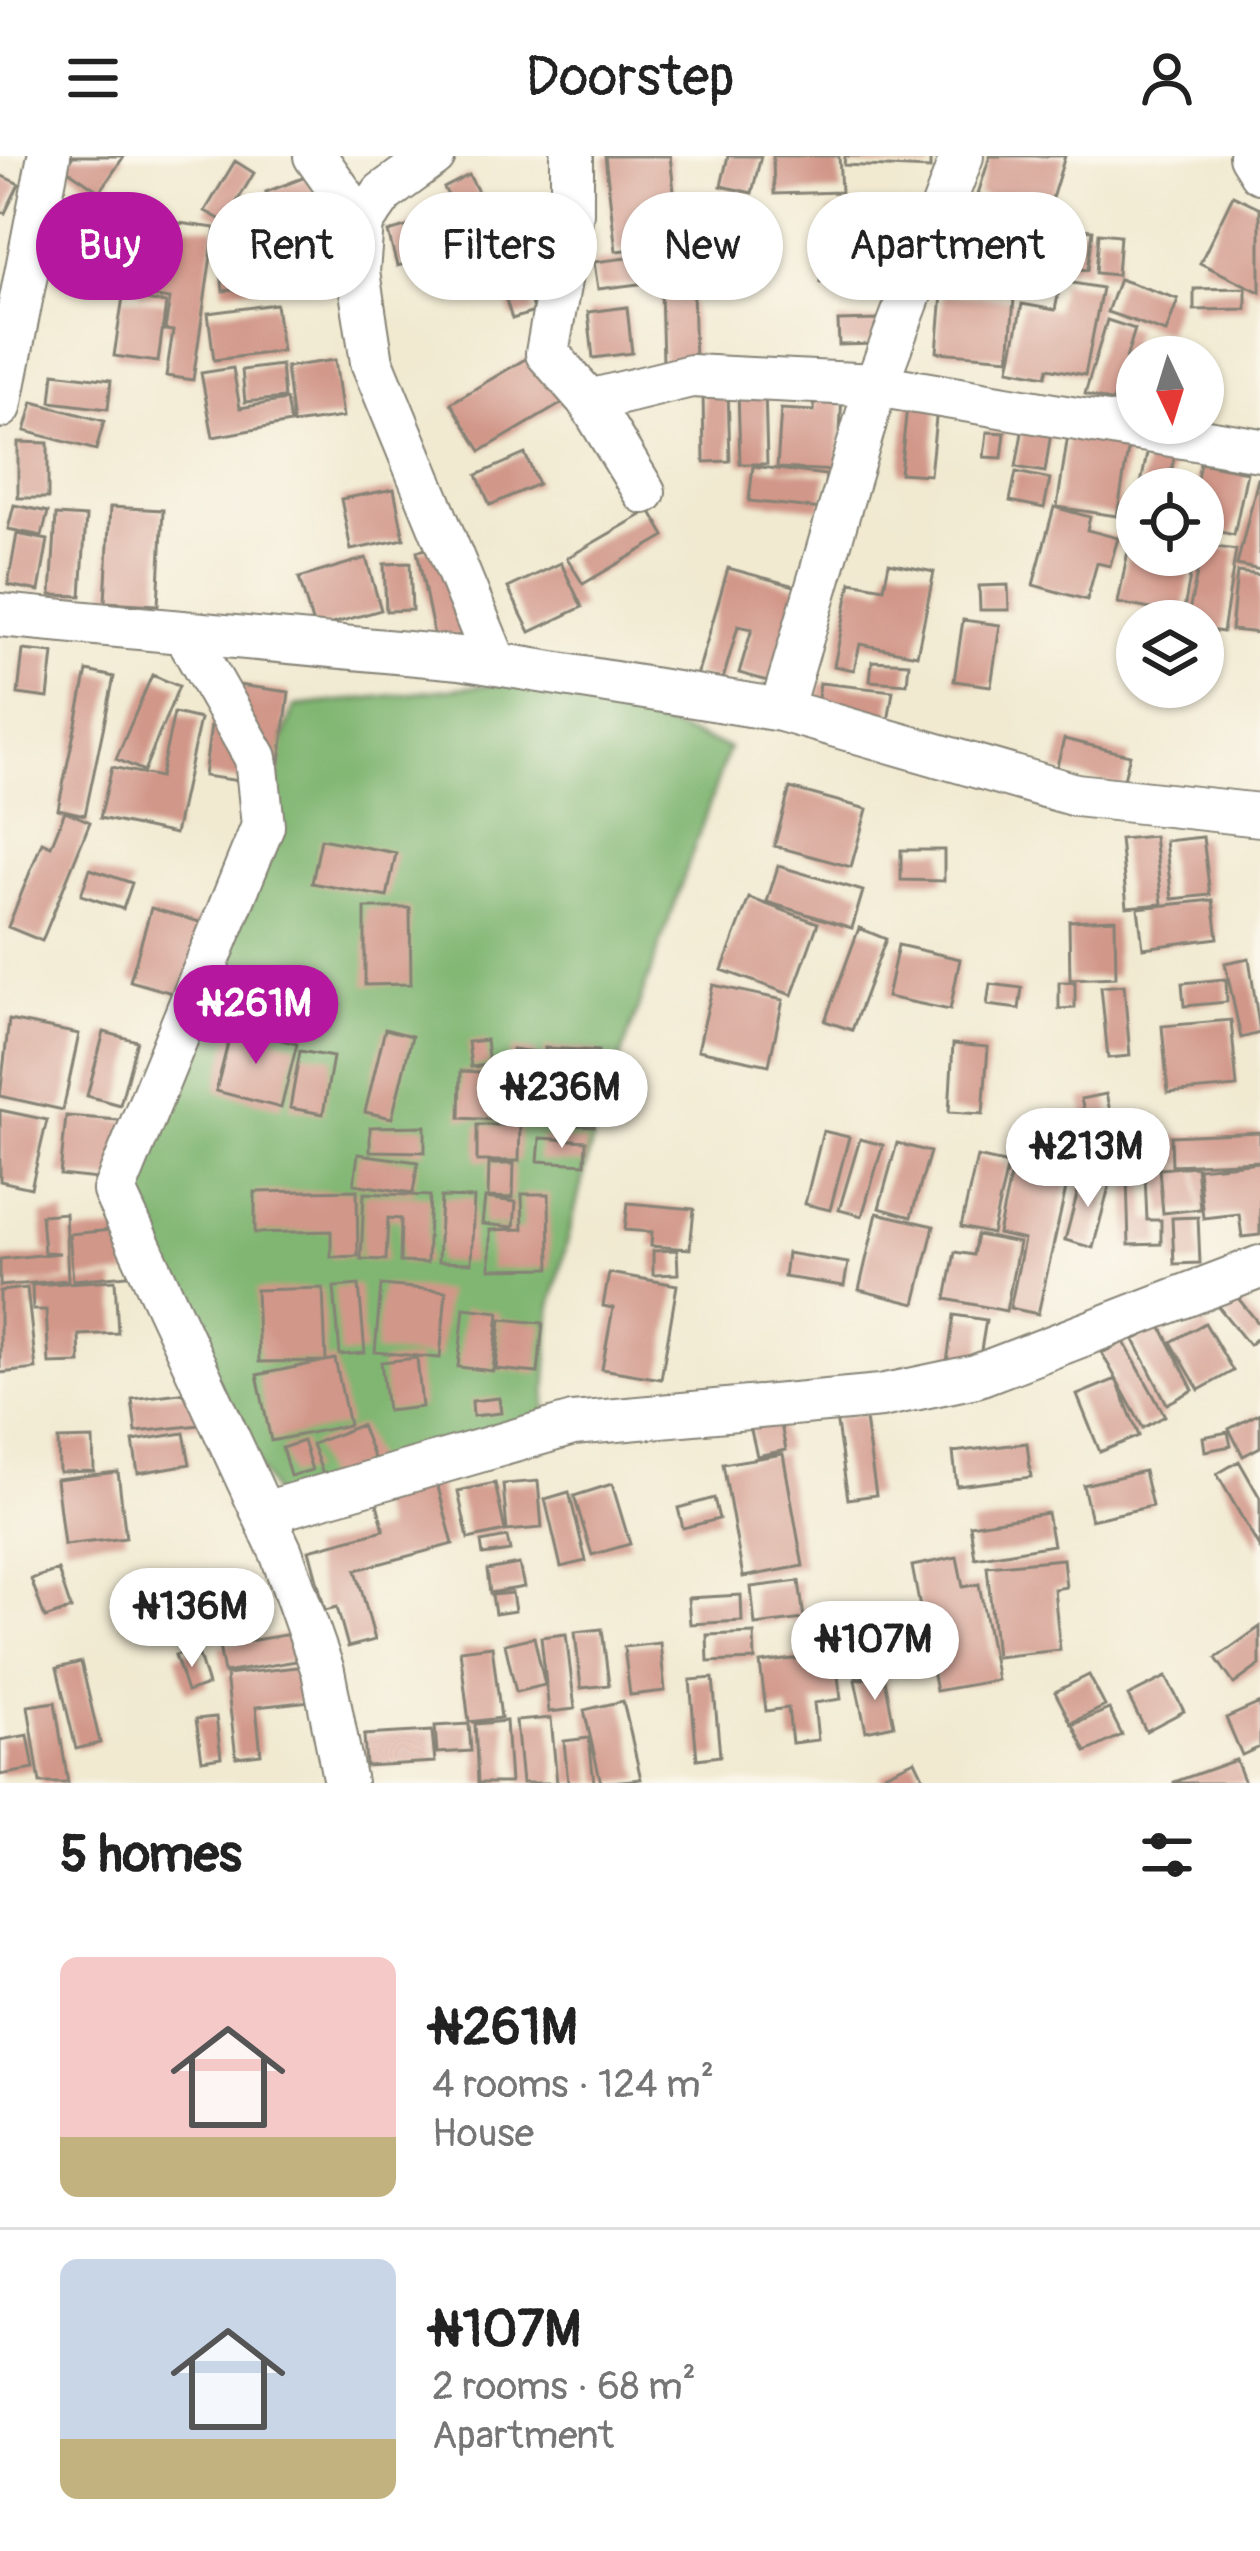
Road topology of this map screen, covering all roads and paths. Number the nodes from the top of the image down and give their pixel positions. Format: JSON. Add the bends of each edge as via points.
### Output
{"nodes":[{"id":1,"x":50,"y":156,"type":"edge"},
{"id":2,"x":315,"y":156,"type":"edge"},
{"id":3,"x":434,"y":156,"type":"edge"},
{"id":4,"x":572,"y":156,"type":"edge"},
{"id":5,"x":962,"y":156,"type":"edge"},
{"id":6,"x":1250,"y":156,"type":"edge"},
{"id":7,"x":1260,"y":172,"type":"edge"},
{"id":8,"x":340,"y":192,"type":"edge"},
{"id":9,"x":375,"y":204,"type":"edge"},
{"id":10,"x":362,"y":300,"type":"edge"},
{"id":11,"x":876,"y":385,"type":"junction"},
{"id":12,"x":589,"y":401,"type":"junction"},
{"id":13,"x":0,"y":406,"type":"edge"},
{"id":14,"x":1260,"y":450,"type":"edge"},
{"id":15,"x":644,"y":492,"type":"dead end"},
{"id":16,"x":0,"y":615,"type":"edge"},
{"id":17,"x":184,"y":632,"type":"junction"},
{"id":18,"x":496,"y":664,"type":"junction"},
{"id":19,"x":781,"y":710,"type":"junction"},
{"id":20,"x":1260,"y":815,"type":"edge"},
{"id":21,"x":1260,"y":1267,"type":"edge"},
{"id":22,"x":272,"y":1531,"type":"junction"},
{"id":23,"x":345,"y":1783,"type":"edge"}],
"edges":[{"from":1,"to":13,"type":"street"},
{"from":2,"to":8,"type":"street"},
{"from":3,"to":9,"type":"street"},
{"from":4,"to":12,"type":"street","via":[[572,213],[547,353]]},
{"from":5,"to":11,"type":"street"},
{"from":6,"to":7,"type":"street"},
{"from":10,"to":18,"type":"street","via":[[372,362]]},
{"from":11,"to":12,"type":"street","via":[[691,376]]},
{"from":11,"to":14,"type":"street"},
{"from":11,"to":19,"type":"street"},
{"from":12,"to":15,"type":"street"},
{"from":16,"to":17,"type":"street"},
{"from":17,"to":18,"type":"street"},
{"from":17,"to":22,"type":"street","via":[[256,758],[262,826],[114,1191]]},
{"from":18,"to":19,"type":"street"},
{"from":19,"to":20,"type":"street","via":[[1076,795]]},
{"from":21,"to":22,"type":"street","via":[[976,1376],[881,1396],[573,1424],[278,1509]]},
{"from":22,"to":23,"type":"street","via":[[323,1671]]}]}
